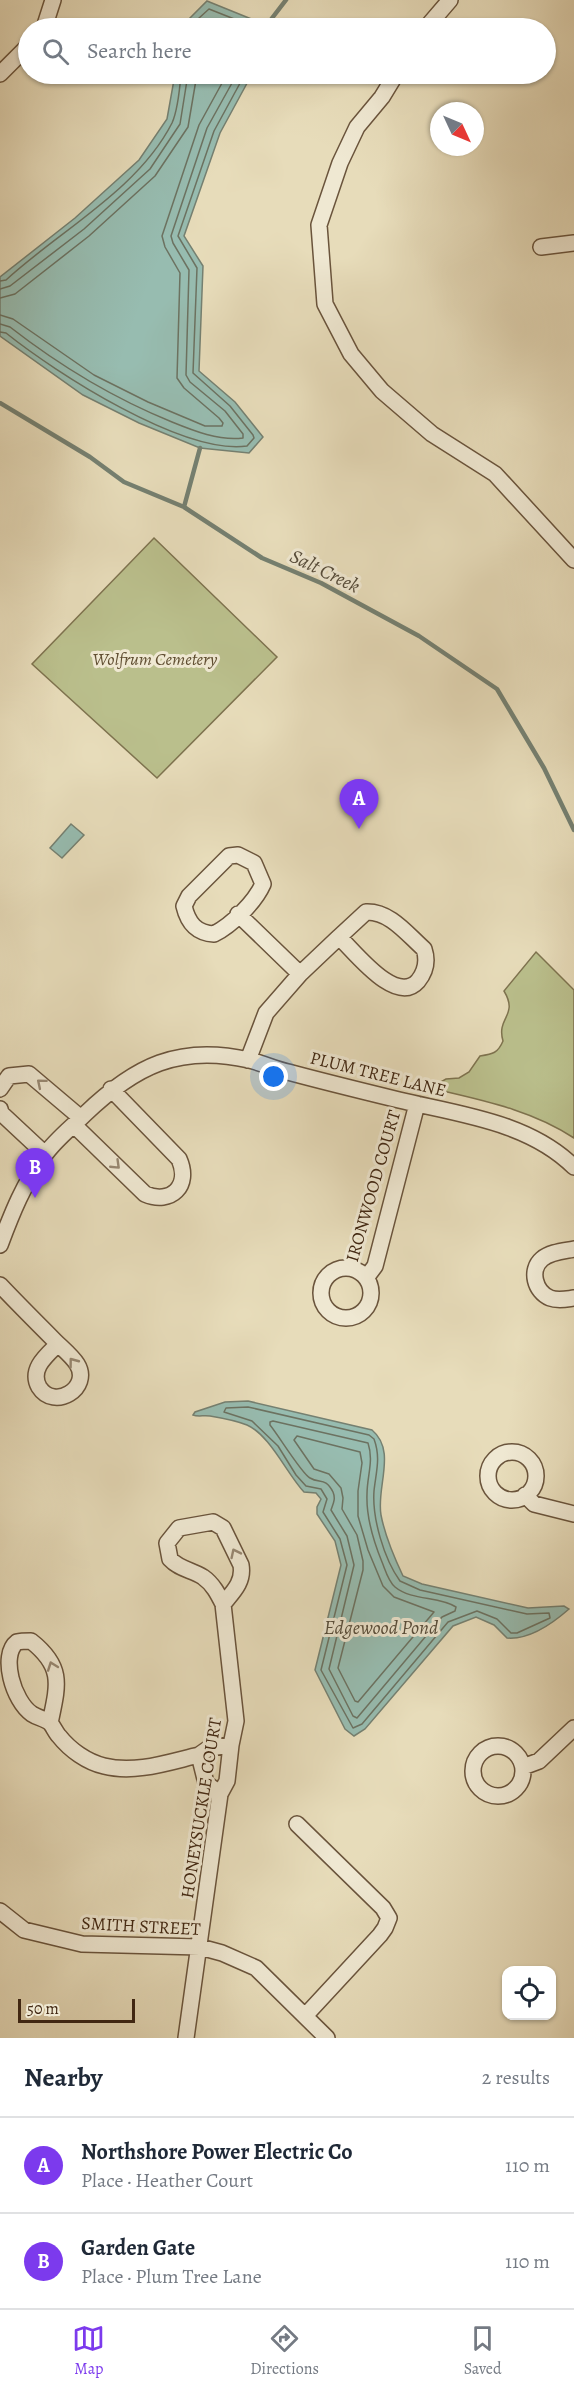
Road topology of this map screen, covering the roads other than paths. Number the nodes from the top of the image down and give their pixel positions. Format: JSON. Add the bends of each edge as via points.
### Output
{"nodes":[{"id":1,"x":53,"y":0,"type":"edge"},
{"id":2,"x":450,"y":0,"type":"edge"},
{"id":3,"x":47,"y":18,"type":"edge"},
{"id":4,"x":435,"y":18,"type":"edge"},
{"id":5,"x":18,"y":56,"type":"edge"},
{"id":6,"x":0,"y":74,"type":"edge"},
{"id":7,"x":390,"y":84,"type":"edge"},
{"id":8,"x":574,"y":243,"type":"edge"},
{"id":9,"x":541,"y":247,"type":"dead end"},
{"id":10,"x":574,"y":560,"type":"edge"},
{"id":11,"x":238,"y":914,"type":"junction"},
{"id":12,"x":339,"y":937,"type":"junction"},
{"id":13,"x":300,"y":974,"type":"junction"},
{"id":14,"x":248,"y":1060,"type":"junction"},
{"id":15,"x":0,"y":1089,"type":"edge"},
{"id":16,"x":111,"y":1089,"type":"junction"},
{"id":17,"x":417,"y":1104,"type":"junction"},
{"id":18,"x":0,"y":1109,"type":"edge"},
{"id":19,"x":77,"y":1121,"type":"junction"},
{"id":20,"x":45,"y":1154,"type":"junction"},
{"id":21,"x":574,"y":1167,"type":"edge"},
{"id":22,"x":0,"y":1245,"type":"edge"},
{"id":23,"x":574,"y":1249,"type":"edge"},
{"id":24,"x":366,"y":1278,"type":"dead end"},
{"id":25,"x":0,"y":1285,"type":"edge"},
{"id":26,"x":574,"y":1298,"type":"edge"},
{"id":27,"x":58,"y":1344,"type":"dead end"},
{"id":28,"x":525,"y":1495,"type":"dead end"},
{"id":29,"x":574,"y":1514,"type":"edge"},
{"id":30,"x":223,"y":1604,"type":"junction"},
{"id":31,"x":50,"y":1723,"type":"junction"},
{"id":32,"x":574,"y":1728,"type":"edge"},
{"id":33,"x":231,"y":1745,"type":"junction"},
{"id":34,"x":199,"y":1755,"type":"junction"},
{"id":35,"x":523,"y":1767,"type":"dead end"},
{"id":36,"x":220,"y":1794,"type":"junction"},
{"id":37,"x":297,"y":1824,"type":"dead end"},
{"id":38,"x":0,"y":1911,"type":"edge"},
{"id":39,"x":200,"y":1947,"type":"junction"},
{"id":40,"x":304,"y":2016,"type":"junction"},
{"id":41,"x":186,"y":2038,"type":"edge"},
{"id":42,"x":327,"y":2038,"type":"edge"}],
"edges":[{"from":1,"to":3,"type":"street"},
{"from":2,"to":4,"type":"street"},
{"from":5,"to":6,"type":"street"},
{"from":7,"to":10,"type":"street","via":[[357,127],[319,225],[325,304],[351,354],[382,391],[432,434],[495,474]]},
{"from":8,"to":9,"type":"street"},
{"from":11,"to":11,"type":"street","via":[[222,930],[208,934],[190,924],[184,906],[229,856],[238,855],[254,863],[263,884]]},
{"from":11,"to":13,"type":"street"},
{"from":12,"to":12,"type":"street","via":[[393,986],[404,989],[423,975],[424,950],[385,915],[366,912]]},
{"from":12,"to":13,"type":"street"},
{"from":13,"to":14,"type":"street","via":[[266,1013]]},
{"from":14,"to":16,"type":"street","name":"PLUM TREE LANE","via":[[181,1057],[138,1071]]},
{"from":14,"to":17,"type":"street","name":"PLUM TREE LANE"},
{"from":19,"to":15,"type":"street","one_way":true,"via":[[29,1074],[9,1076]]},
{"from":16,"to":19,"type":"street","name":"PLUM TREE LANE"},
{"from":19,"to":16,"type":"street","one_way":true,"via":[[145,1194],[154,1198],[174,1193],[184,1178],[179,1159]]},
{"from":17,"to":21,"type":"street","name":"PLUM TREE LANE","via":[[523,1132],[544,1142]]},
{"from":17,"to":24,"type":"street","name":"IRONWOOD COURT","via":[[375,1266]]},
{"from":18,"to":20,"type":"street"},
{"from":19,"to":20,"type":"street","name":"PLUM TREE LANE"},
{"from":20,"to":22,"type":"street","name":"PLUM TREE LANE","via":[[16,1203]]},
{"from":23,"to":26,"type":"street","via":[[543,1258],[534,1276],[539,1290],[549,1298]]},
{"from":25,"to":27,"type":"street"},
{"from":28,"to":29,"type":"street","via":[[534,1504]]},
{"from":30,"to":30,"type":"street","name":"HONEYSUCKLE COURT","one_way":true,"via":[[240,1582],[242,1572],[223,1528],[213,1522],[179,1528],[168,1543],[170,1559],[206,1579]]},
{"from":30,"to":33,"type":"street","name":"HONEYSUCKLE COURT","via":[[236,1710]]},
{"from":31,"to":31,"type":"street","one_way":true,"via":[[56,1688],[54,1666],[46,1652],[31,1641],[16,1643],[5,1654],[2,1670],[9,1688],[32,1714]]},
{"from":31,"to":34,"type":"street","via":[[76,1752],[110,1768],[144,1767]]},
{"from":32,"to":35,"type":"street","via":[[539,1761]]},
{"from":33,"to":34,"type":"street","via":[[209,1748]]},
{"from":33,"to":36,"type":"street","name":"HONEYSUCKLE COURT","via":[[227,1781]]},
{"from":34,"to":36,"type":"street","via":[[206,1783]]},
{"from":36,"to":39,"type":"street","name":"HONEYSUCKLE COURT"},
{"from":37,"to":40,"type":"street","via":[[383,1908],[388,1918],[380,1935]]},
{"from":38,"to":39,"type":"street","name":"SMITH STREET","via":[[24,1930],[82,1944]]},
{"from":39,"to":40,"type":"street","name":"SMITH STREET","via":[[256,1968]]},
{"from":39,"to":41,"type":"street","name":"HONEYSUCKLE COURT"},
{"from":40,"to":42,"type":"street","name":"SMITH STREET"}]}
